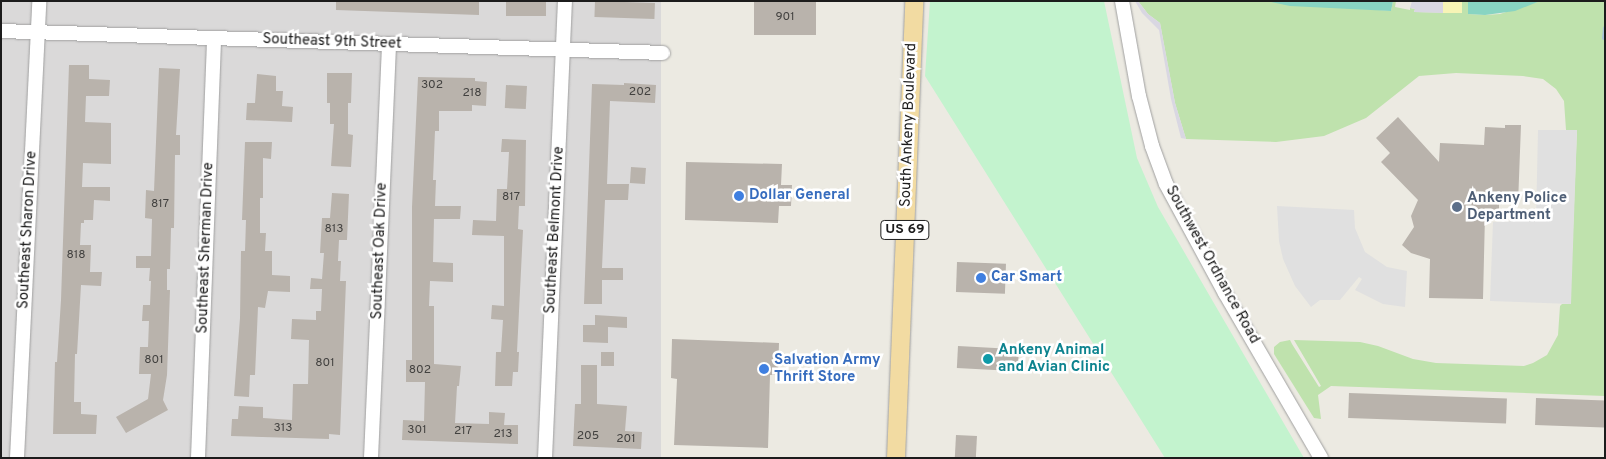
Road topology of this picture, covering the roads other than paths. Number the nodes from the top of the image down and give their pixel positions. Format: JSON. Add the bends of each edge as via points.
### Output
{"nodes":[{"id":1,"x":38,"y":1,"type":"edge"},
{"id":2,"x":565,"y":1,"type":"edge"},
{"id":3,"x":914,"y":1,"type":"edge"},
{"id":4,"x":1122,"y":1,"type":"edge"},
{"id":5,"x":1,"y":30,"type":"edge"},
{"id":6,"x":37,"y":32,"type":"junction"},
{"id":7,"x":214,"y":38,"type":"junction"},
{"id":8,"x":389,"y":44,"type":"junction"},
{"id":9,"x":563,"y":48,"type":"junction"},
{"id":10,"x":663,"y":53,"type":"dead end"},
{"id":11,"x":17,"y":458,"type":"edge"},
{"id":12,"x":198,"y":458,"type":"edge"},
{"id":13,"x":372,"y":458,"type":"edge"},
{"id":14,"x":545,"y":458,"type":"edge"},
{"id":15,"x":896,"y":458,"type":"edge"},
{"id":16,"x":1321,"y":458,"type":"edge"}],
"edges":[{"from":1,"to":6,"type":"street","name":"Southeast Sharon Drive"},
{"from":2,"to":9,"type":"street","name":"Southeast Belmont Drive"},
{"from":3,"to":15,"type":"main road","name":"South Ankeny Boulevard","number":"US 69"},
{"from":4,"to":16,"type":"street","name":"Southwest Ordnance Road","via":[[1139,96],[1164,177],[1186,225]]},
{"from":5,"to":6,"type":"street","name":"Southeast 9th Street"},
{"from":6,"to":7,"type":"street","name":"Southeast 9th Street"},
{"from":6,"to":11,"type":"street","name":"Southeast Sharon Drive"},
{"from":7,"to":8,"type":"street","name":"Southeast 9th Street"},
{"from":7,"to":12,"type":"street","name":"Southeast Sherman Drive"},
{"from":8,"to":9,"type":"street","name":"Southeast 9th Street"},
{"from":8,"to":13,"type":"street","name":"Southeast Oak Drive"},
{"from":9,"to":10,"type":"street","name":"Southeast 9th Street"},
{"from":9,"to":14,"type":"street","name":"Southeast Belmont Drive"}]}
